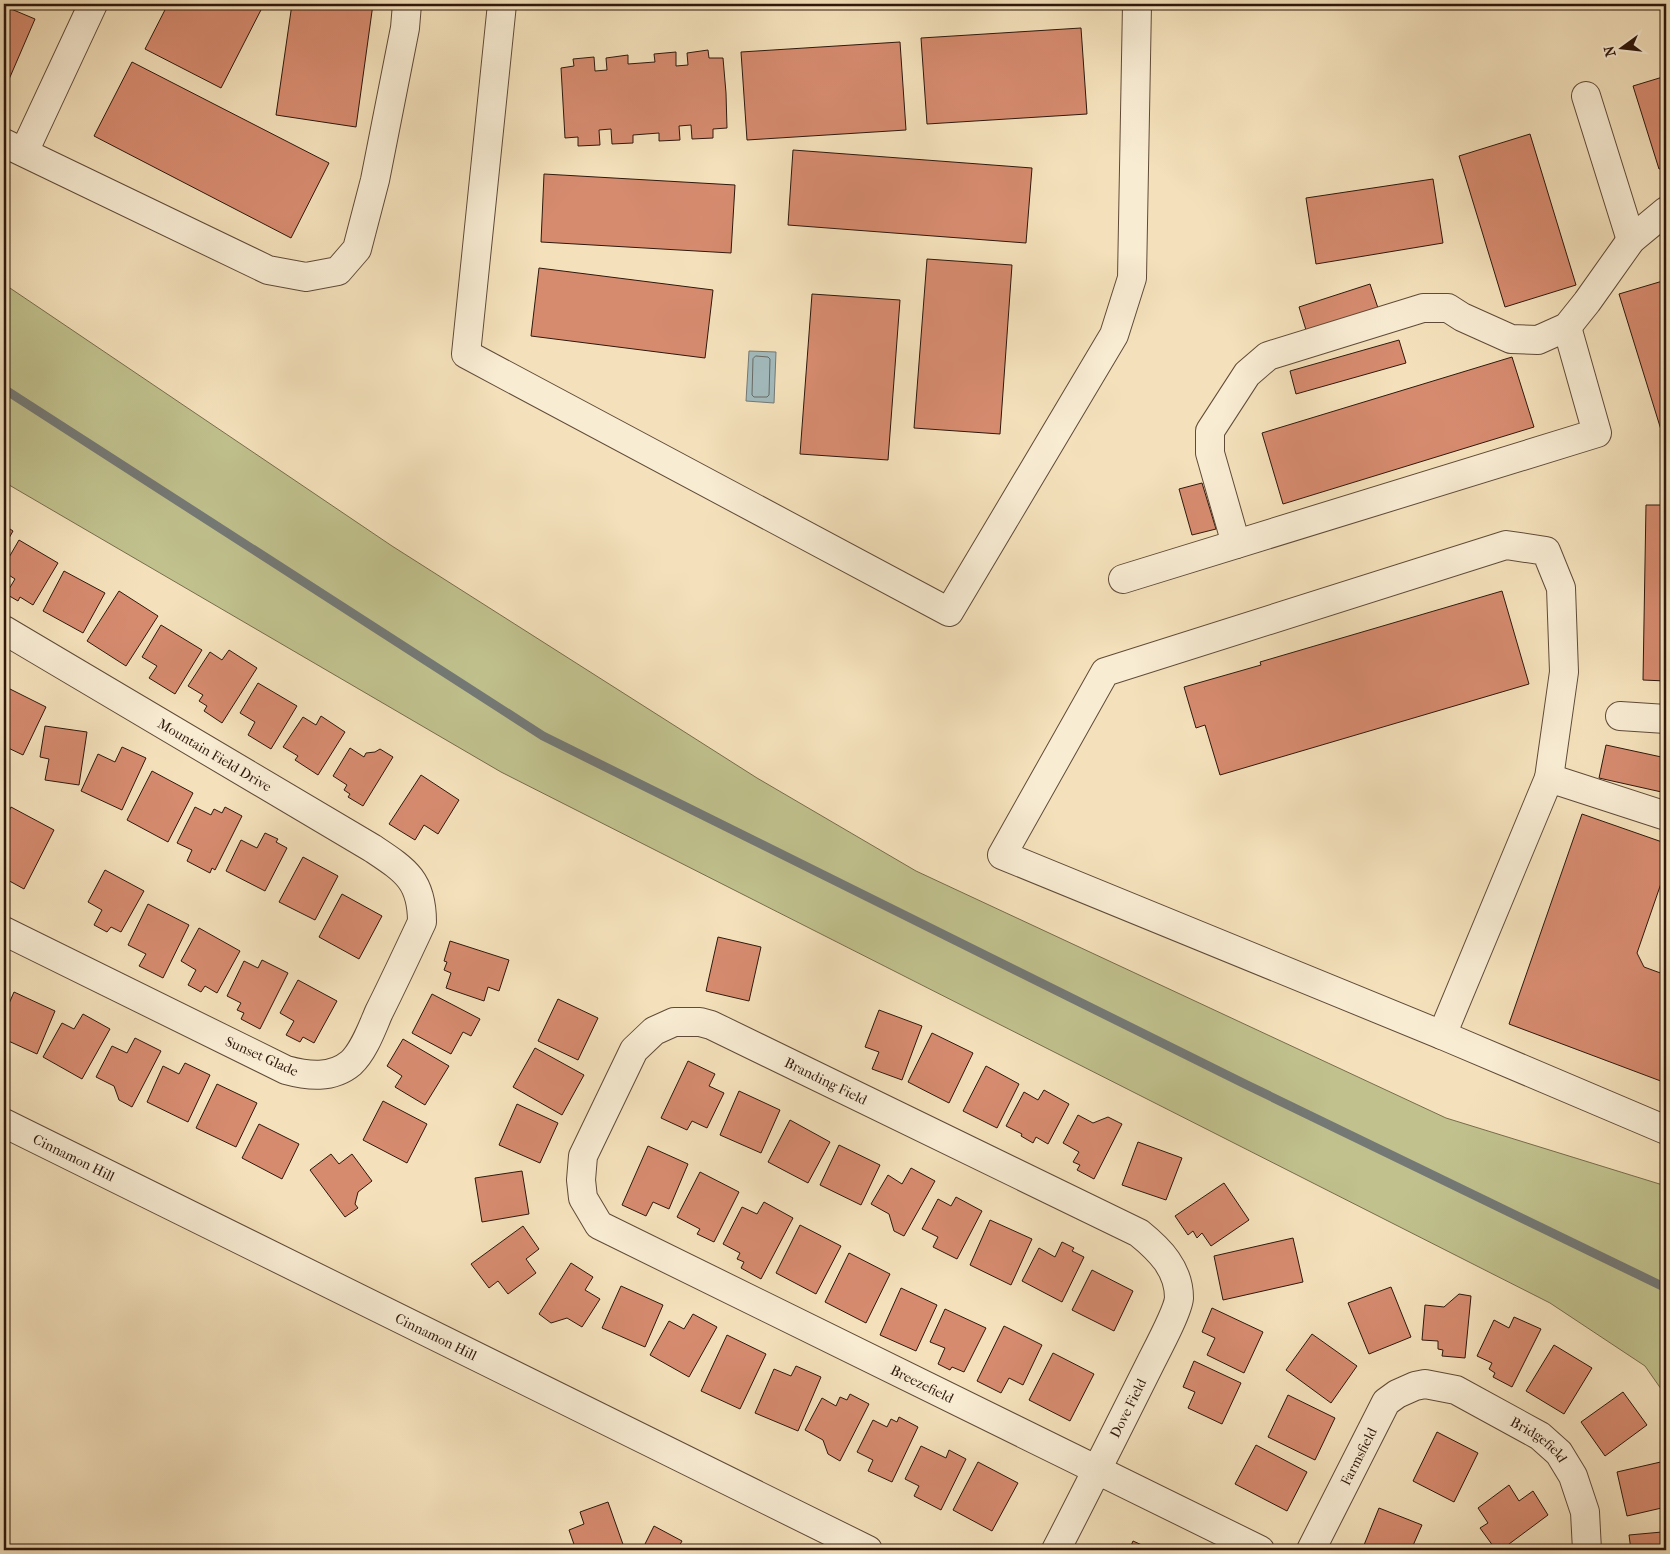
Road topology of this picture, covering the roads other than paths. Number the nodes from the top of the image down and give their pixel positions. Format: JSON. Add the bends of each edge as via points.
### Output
{"nodes":[{"id":1,"x":93,"y":4,"type":"edge"},
{"id":2,"x":407,"y":4,"type":"edge"},
{"id":3,"x":502,"y":4,"type":"edge"},
{"id":4,"x":1137,"y":4,"type":"edge"},
{"id":5,"x":1586,"y":96,"type":"dead end"},
{"id":6,"x":14,"y":147,"type":"edge"},
{"id":7,"x":1666,"y":211,"type":"edge"},
{"id":8,"x":1631,"y":240,"type":"junction"},
{"id":9,"x":1567,"y":327,"type":"junction"},
{"id":10,"x":1236,"y":544,"type":"junction"},
{"id":11,"x":1122,"y":579,"type":"dead end"},
{"id":12,"x":4,"y":630,"type":"edge"},
{"id":13,"x":1620,"y":716,"type":"dead end"},
{"id":14,"x":1666,"y":719,"type":"edge"},
{"id":15,"x":1549,"y":778,"type":"junction"},
{"id":16,"x":1666,"y":816,"type":"edge"},
{"id":17,"x":418,"y":890,"type":"joint"},
{"id":18,"x":4,"y":931,"type":"edge"},
{"id":19,"x":1442,"y":1035,"type":"junction"},
{"id":20,"x":4,"y":1124,"type":"edge"},
{"id":21,"x":1666,"y":1130,"type":"edge"},
{"id":22,"x":590,"y":1211,"type":"joint"},
{"id":23,"x":1168,"y":1263,"type":"joint"},
{"id":24,"x":1425,"y":1384,"type":"joint"},
{"id":25,"x":1097,"y":1471,"type":"junction"},
{"id":26,"x":868,"y":1550,"type":"edge"},
{"id":27,"x":1056,"y":1550,"type":"edge"},
{"id":28,"x":1260,"y":1550,"type":"edge"},
{"id":29,"x":1311,"y":1550,"type":"edge"},
{"id":30,"x":1587,"y":1550,"type":"edge"}],
"edges":[{"from":1,"to":6,"type":"street"},
{"from":2,"to":6,"type":"street","via":[[375,180],[357,249],[338,271],[306,277],[268,270]]},
{"from":3,"to":4,"type":"street","via":[[466,354],[949,612],[1114,335],[1132,278]]},
{"from":5,"to":8,"type":"street"},
{"from":7,"to":8,"type":"street"},
{"from":8,"to":9,"type":"street"},
{"from":9,"to":10,"type":"street","via":[[1597,433]]},
{"from":9,"to":10,"type":"street","via":[[1538,340],[1511,339],[1448,308],[1423,308],[1268,356],[1247,374],[1210,431],[1210,453]]},
{"from":10,"to":11,"type":"street"},
{"from":12,"to":17,"type":"street","name":"Mountain Field Drive","via":[[372,848],[401,867]]},
{"from":13,"to":14,"type":"street"},
{"from":15,"to":16,"type":"street"},
{"from":15,"to":19,"type":"street"},
{"from":15,"to":19,"type":"street","via":[[1564,672],[1562,588],[1546,551],[1506,545],[1105,672],[1002,855]]},
{"from":17,"to":18,"type":"street","name":"Sunset Glade","via":[[422,922],[365,1043],[352,1062],[322,1075],[286,1070]]},
{"from":19,"to":21,"type":"street"},
{"from":20,"to":26,"type":"street","name":"Cinnamon Hill"},
{"from":22,"to":23,"type":"street","name":"Branding Field","via":[[582,1198],[583,1156],[634,1050],[654,1031],[674,1022],[700,1022],[1139,1233],[1157,1247]]},
{"from":22,"to":25,"type":"street","name":"Breezefield","via":[[599,1225]]},
{"from":23,"to":25,"type":"street","name":"Dove Field","via":[[1176,1276],[1179,1300]]},
{"from":24,"to":29,"type":"street","name":"Farmsfield","via":[[1397,1394],[1386,1402]]},
{"from":24,"to":30,"type":"street","name":"Bridgefield","via":[[1456,1390],[1540,1436],[1559,1453],[1573,1476],[1585,1512]]},
{"from":25,"to":27,"type":"street","name":"Dove Field"},
{"from":25,"to":28,"type":"street","name":"Breezefield"}]}
